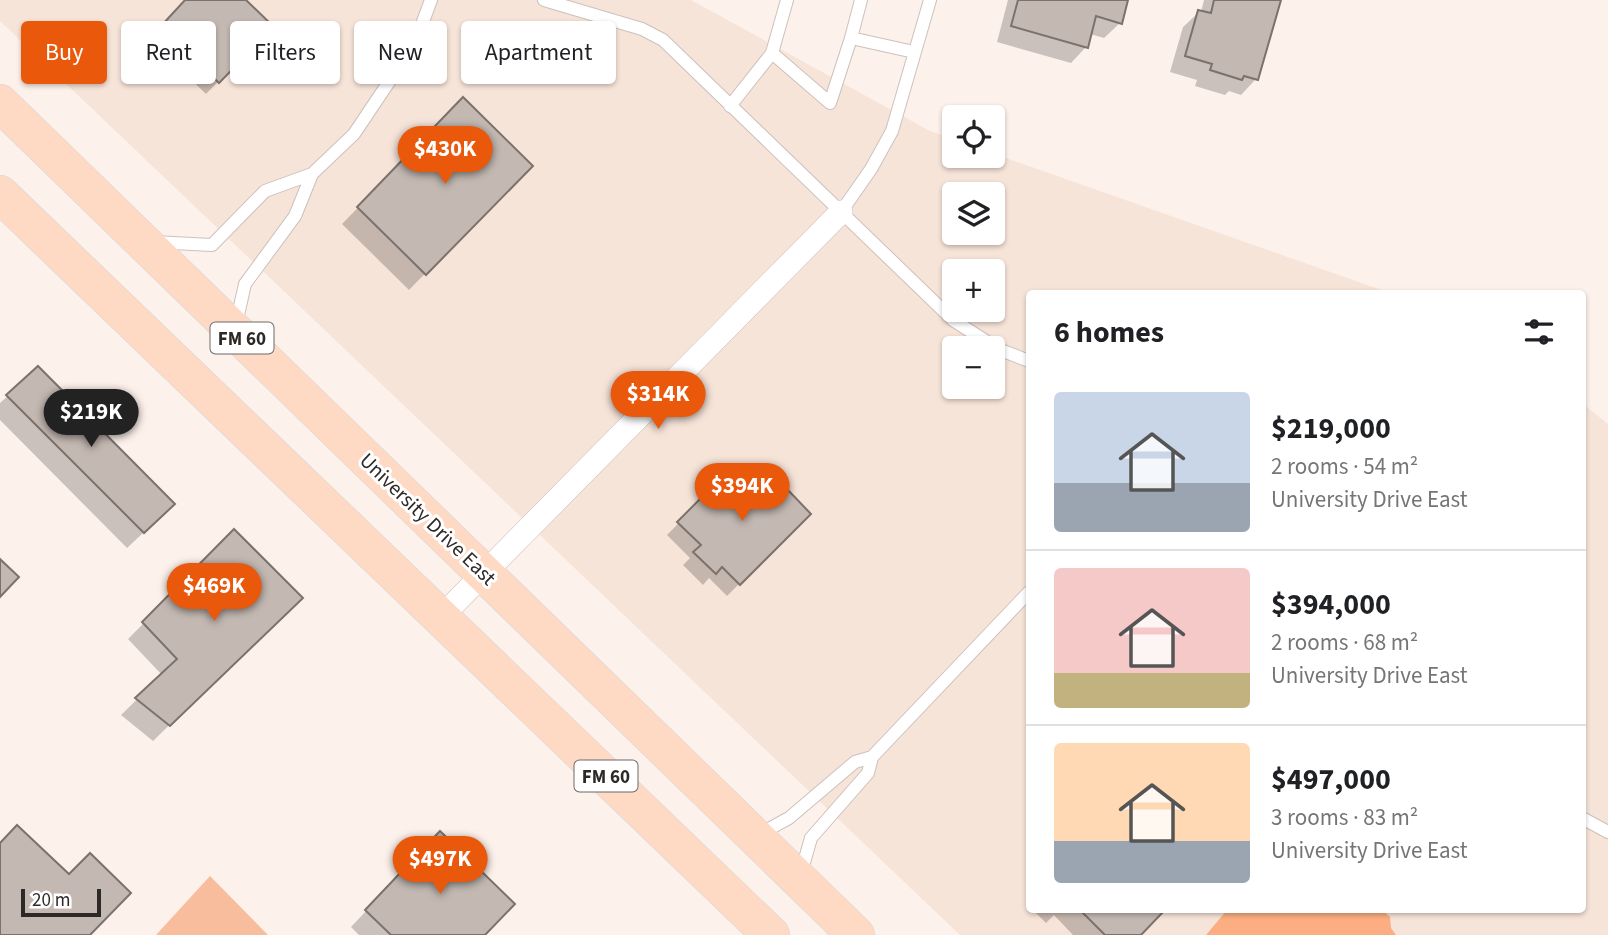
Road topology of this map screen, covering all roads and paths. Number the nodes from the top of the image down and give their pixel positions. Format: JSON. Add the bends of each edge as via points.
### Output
{"nodes":[{"id":1,"x":431,"y":0,"type":"edge"},
{"id":2,"x":544,"y":0,"type":"edge"},
{"id":3,"x":786,"y":0,"type":"edge"},
{"id":4,"x":862,"y":0,"type":"edge"},
{"id":5,"x":930,"y":0,"type":"edge"},
{"id":6,"x":851,"y":38,"type":"junction"},
{"id":7,"x":914,"y":52,"type":"junction"},
{"id":8,"x":772,"y":53,"type":"junction"},
{"id":9,"x":0,"y":103,"type":"edge"},
{"id":10,"x":730,"y":106,"type":"junction"},
{"id":11,"x":312,"y":174,"type":"junction"},
{"id":12,"x":0,"y":194,"type":"edge"},
{"id":13,"x":841,"y":212,"type":"junction"},
{"id":14,"x":142,"y":241,"type":"junction"},
{"id":15,"x":235,"y":331,"type":"junction"},
{"id":16,"x":1026,"y":360,"type":"edge"},
{"id":17,"x":484,"y":574,"type":"junction"},
{"id":18,"x":1026,"y":595,"type":"edge"},
{"id":19,"x":442,"y":616,"type":"junction"},
{"id":20,"x":872,"y":757,"type":"junction"},
{"id":21,"x":1586,"y":820,"type":"edge"},
{"id":22,"x":1608,"y":832,"type":"edge"},
{"id":23,"x":754,"y":838,"type":"junction"},
{"id":24,"x":799,"y":881,"type":"junction"},
{"id":25,"x":771,"y":935,"type":"edge"},
{"id":26,"x":856,"y":935,"type":"edge"}],
"edges":[{"from":1,"to":11,"type":"lane","via":[[415,43],[354,134]]},
{"from":2,"to":10,"type":"lane","via":[[642,29],[663,40]]},
{"from":3,"to":8,"type":"lane"},
{"from":4,"to":6,"type":"lane"},
{"from":5,"to":7,"type":"lane"},
{"from":6,"to":7,"type":"lane"},
{"from":6,"to":8,"type":"lane","via":[[831,103]]},
{"from":7,"to":13,"type":"lane","via":[[892,131]]},
{"from":8,"to":10,"type":"lane"},
{"from":9,"to":14,"type":"main road","name":"University Drive East","number":"FM 60"},
{"from":10,"to":13,"type":"lane"},
{"from":11,"to":14,"type":"lane","via":[[265,191],[212,245]]},
{"from":11,"to":15,"type":"lane","via":[[295,216],[245,284]]},
{"from":12,"to":19,"type":"main road","number":"FM 60"},
{"from":13,"to":16,"type":"lane","via":[[953,320],[998,349]]},
{"from":13,"to":17,"type":"street"},
{"from":14,"to":15,"type":"main road","name":"University Drive East","number":"FM 60"},
{"from":15,"to":17,"type":"main road","name":"University Drive East","number":"FM 60"},
{"from":17,"to":19,"type":"street"},
{"from":17,"to":23,"type":"main road","name":"University Drive East","number":"FM 60"},
{"from":18,"to":20,"type":"lane"},
{"from":19,"to":25,"type":"main road","number":"FM 60"},
{"from":20,"to":23,"type":"lane","via":[[855,762],[789,818]]},
{"from":20,"to":24,"type":"lane","via":[[868,774],[811,838]]},
{"from":21,"to":22,"type":"lane"},
{"from":23,"to":24,"type":"main road","name":"University Drive East","number":"FM 60"},
{"from":24,"to":26,"type":"main road","name":"University Drive East","number":"FM 60"}]}
